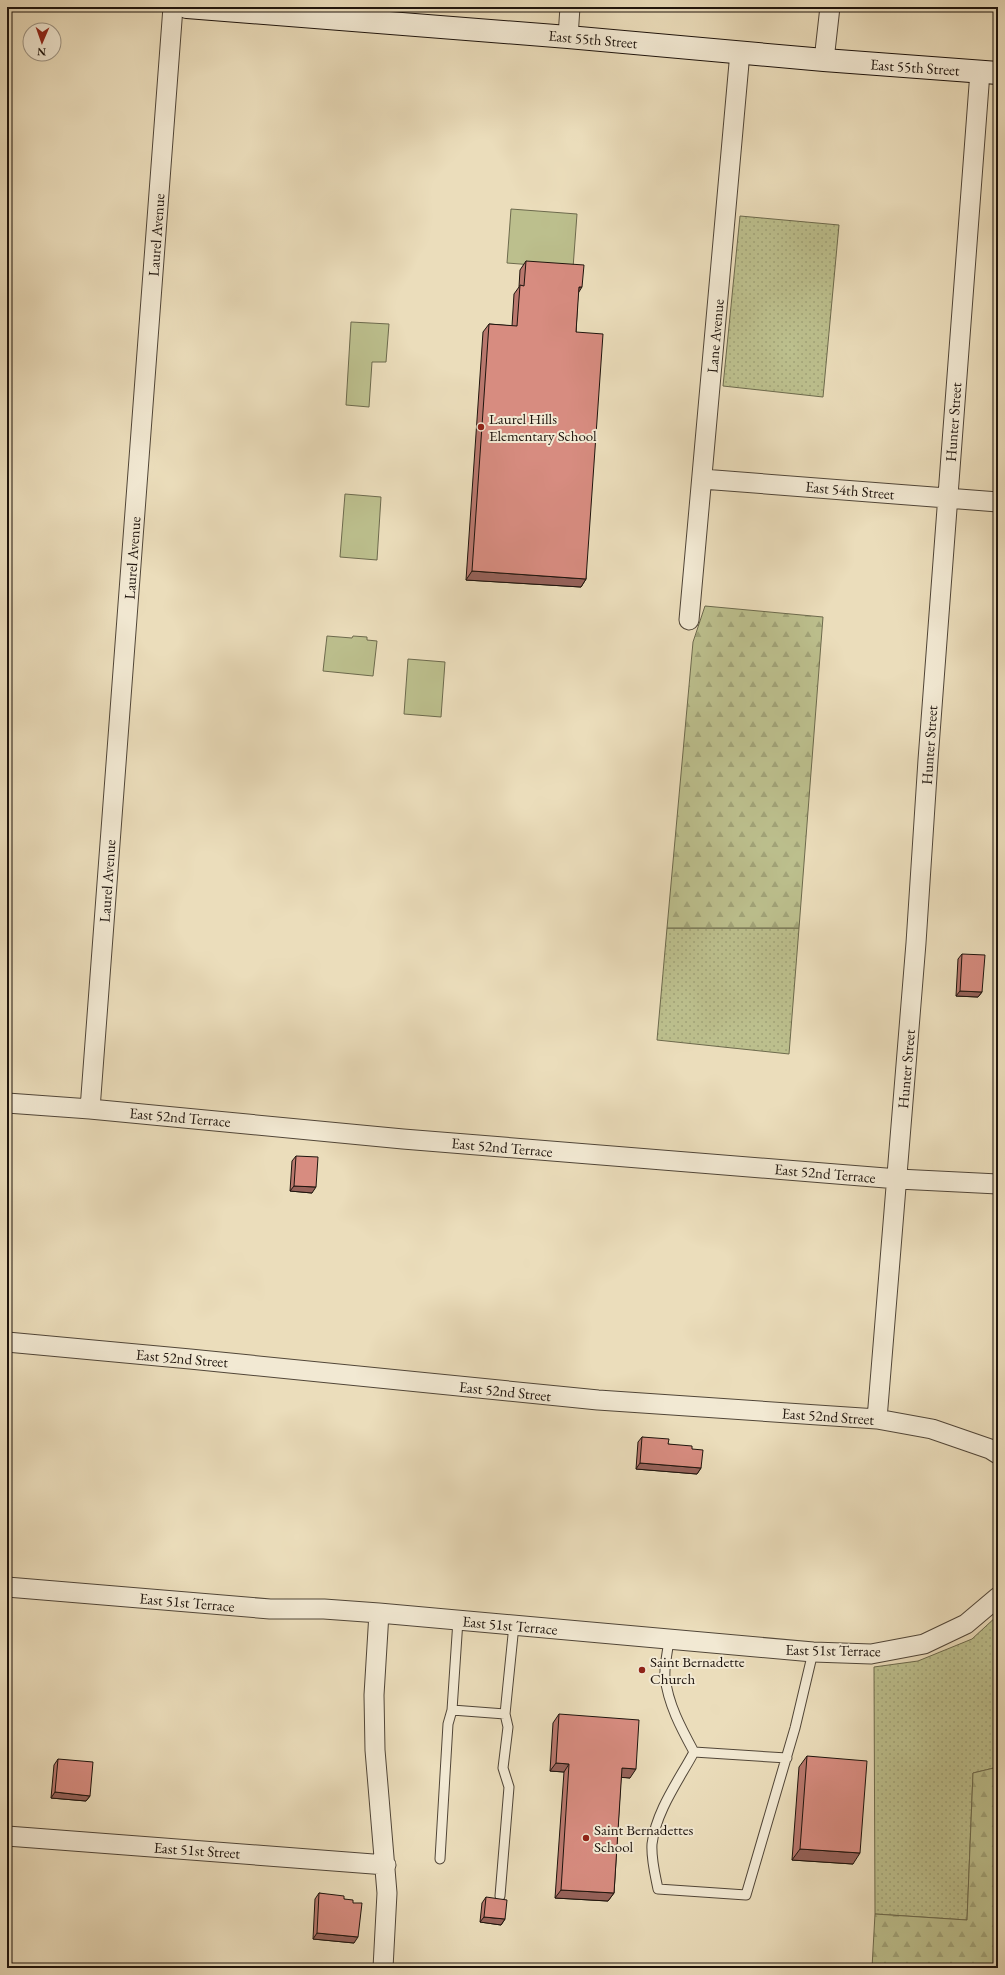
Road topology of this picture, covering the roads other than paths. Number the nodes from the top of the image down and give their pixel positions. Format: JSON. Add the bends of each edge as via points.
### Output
{"nodes":[{"id":1,"x":173,"y":7,"type":"edge"},
{"id":2,"x":187,"y":7,"type":"edge"},
{"id":3,"x":570,"y":7,"type":"edge"},
{"id":4,"x":830,"y":7,"type":"edge"},
{"id":5,"x":568,"y":37,"type":"junction"},
{"id":6,"x":740,"y":52,"type":"junction"},
{"id":7,"x":824,"y":60,"type":"junction"},
{"id":8,"x":989,"y":73,"type":"edge"},
{"id":9,"x":702,"y":479,"type":"junction"},
{"id":10,"x":947,"y":498,"type":"junction"},
{"id":11,"x":998,"y":502,"type":"edge"},
{"id":12,"x":689,"y":620,"type":"dead end"},
{"id":13,"x":7,"y":1103,"type":"edge"},
{"id":14,"x":90,"y":1109,"type":"junction"},
{"id":15,"x":898,"y":1179,"type":"junction"},
{"id":16,"x":998,"y":1184,"type":"edge"},
{"id":17,"x":7,"y":1342,"type":"edge"},
{"id":18,"x":877,"y":1419,"type":"junction"},
{"id":19,"x":998,"y":1454,"type":"edge"},
{"id":20,"x":7,"y":1587,"type":"edge"},
{"id":21,"x":998,"y":1597,"type":"edge"},
{"id":22,"x":379,"y":1613,"type":"junction"},
{"id":23,"x":458,"y":1620,"type":"junction"},
{"id":24,"x":514,"y":1625,"type":"junction"},
{"id":25,"x":669,"y":1639,"type":"junction"},
{"id":26,"x":813,"y":1652,"type":"junction"},
{"id":27,"x":452,"y":1710,"type":"junction"},
{"id":28,"x":505,"y":1714,"type":"junction"},
{"id":29,"x":694,"y":1752,"type":"junction"},
{"id":30,"x":787,"y":1758,"type":"junction"},
{"id":31,"x":7,"y":1836,"type":"edge"},
{"id":32,"x":440,"y":1859,"type":"dead end"},
{"id":33,"x":386,"y":1865,"type":"junction"},
{"id":34,"x":500,"y":1896,"type":"dead end"},
{"id":35,"x":383,"y":1968,"type":"edge"}],
"edges":[{"from":1,"to":14,"type":"street","name":"Laurel Avenue"},
{"from":2,"to":5,"type":"street","name":"East 55th Street"},
{"from":3,"to":5,"type":"street"},
{"from":4,"to":7,"type":"street"},
{"from":5,"to":6,"type":"street","name":"East 55th Street"},
{"from":6,"to":7,"type":"street","name":"East 55th Street"},
{"from":6,"to":9,"type":"street","name":"Lane Avenue"},
{"from":7,"to":8,"type":"street","name":"East 55th Street"},
{"from":8,"to":10,"type":"street","name":"Hunter Street"},
{"from":9,"to":10,"type":"street","name":"East 54th Street"},
{"from":9,"to":12,"type":"street","name":"Lane Avenue"},
{"from":10,"to":11,"type":"street","name":"East 54th Street"},
{"from":10,"to":15,"type":"street","name":"Hunter Street"},
{"from":13,"to":14,"type":"street","name":"East 52nd Terrace"},
{"from":14,"to":15,"type":"street","name":"East 52nd Terrace","via":[[403,1139]]},
{"from":15,"to":16,"type":"street","name":"East 52nd Terrace"},
{"from":15,"to":18,"type":"street","name":"Hunter Street"},
{"from":17,"to":18,"type":"street","name":"East 52nd Street","via":[[598,1400]]},
{"from":18,"to":19,"type":"street","name":"East 52nd Street","via":[[932,1429]]},
{"from":20,"to":22,"type":"street","name":"East 51st Terrace","via":[[270,1609]]},
{"from":21,"to":26,"type":"street","name":"East 51st Terrace","via":[[966,1624],[924,1644],[871,1654]]},
{"from":22,"to":23,"type":"street","name":"East 51st Terrace"},
{"from":22,"to":33,"type":"street","via":[[374,1694],[375,1734]]},
{"from":23,"to":24,"type":"street","name":"East 51st Terrace"},
{"from":23,"to":27,"type":"lane"},
{"from":24,"to":25,"type":"street","name":"East 51st Terrace"},
{"from":24,"to":28,"type":"lane"},
{"from":25,"to":26,"type":"street","name":"East 51st Terrace"},
{"from":25,"to":29,"type":"lane","via":[[665,1675],[669,1697],[679,1725]]},
{"from":26,"to":30,"type":"lane"},
{"from":27,"to":28,"type":"lane"},
{"from":27,"to":32,"type":"lane","via":[[448,1724]]},
{"from":28,"to":34,"type":"lane","via":[[508,1727],[503,1768],[509,1787]]},
{"from":29,"to":30,"type":"lane"},
{"from":29,"to":30,"type":"lane","via":[[660,1816],[652,1843],[652,1863],[658,1889],[746,1895]]},
{"from":31,"to":33,"type":"street","name":"East 51st Street"},
{"from":33,"to":35,"type":"street"}]}
